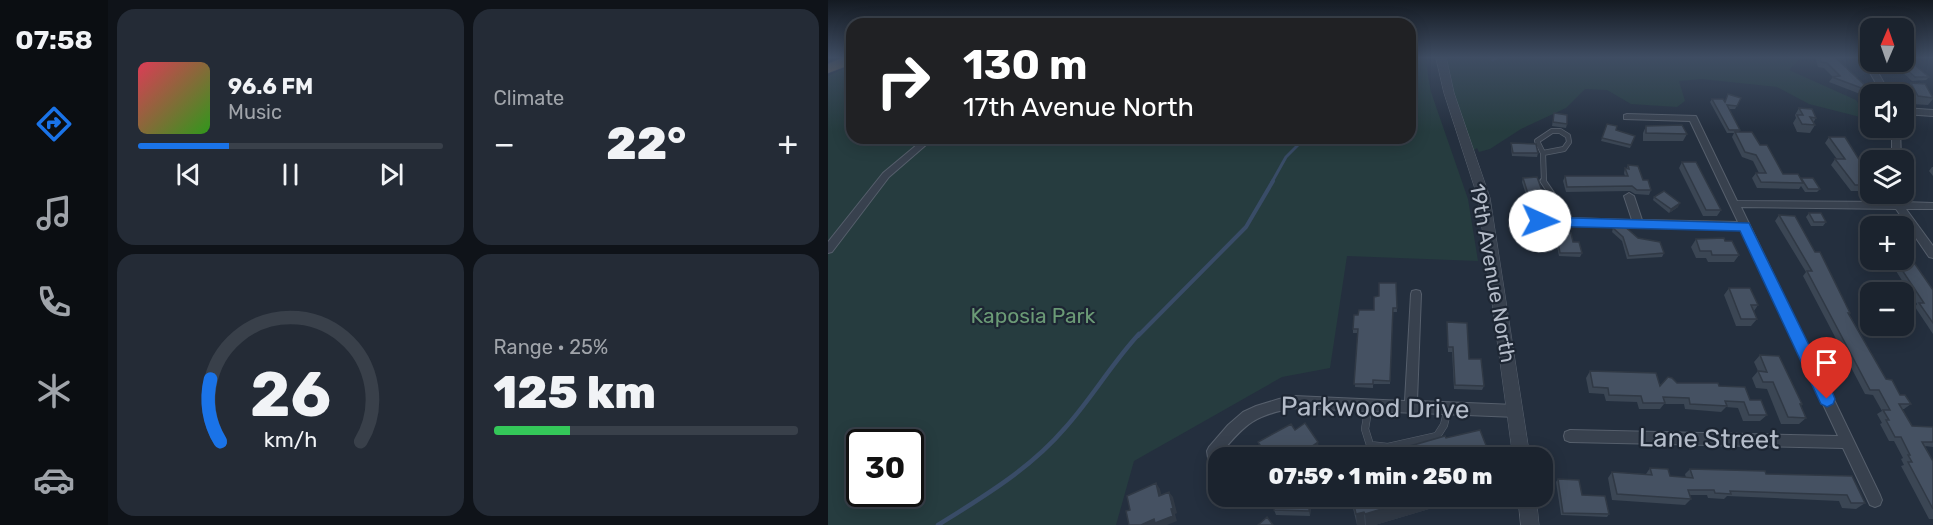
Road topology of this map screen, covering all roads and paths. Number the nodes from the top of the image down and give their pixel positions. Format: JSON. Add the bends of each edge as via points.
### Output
{"nodes":[{"id":1,"x":1446,"y":82,"type":"edge"},
{"id":2,"x":1914,"y":112,"type":"edge"},
{"id":3,"x":1933,"y":113,"type":"edge"},
{"id":4,"x":1627,"y":117,"type":"dead end"},
{"id":5,"x":923,"y":144,"type":"edge"},
{"id":6,"x":1543,"y":153,"type":"junction"},
{"id":7,"x":1629,"y":196,"type":"dead end"},
{"id":8,"x":1734,"y":204,"type":"junction"},
{"id":9,"x":1898,"y":205,"type":"junction"},
{"id":10,"x":1933,"y":206,"type":"edge"},
{"id":11,"x":1540,"y":221,"type":"dead end"},
{"id":12,"x":1571,"y":222,"type":"junction"},
{"id":13,"x":1638,"y":224,"type":"junction"},
{"id":14,"x":1744,"y":226,"type":"junction"},
{"id":15,"x":828,"y":249,"type":"edge"},
{"id":16,"x":1933,"y":254,"type":"edge"},
{"id":17,"x":1416,"y":294,"type":"dead end"},
{"id":18,"x":1369,"y":405,"type":"junction"},
{"id":19,"x":1411,"y":407,"type":"junction"},
{"id":20,"x":1448,"y":408,"type":"junction"},
{"id":21,"x":1516,"y":411,"type":"junction"},
{"id":22,"x":1570,"y":436,"type":"dead end"},
{"id":23,"x":1848,"y":442,"type":"junction"},
{"id":24,"x":1217,"y":447,"type":"edge"},
{"id":25,"x":1521,"y":447,"type":"edge"},
{"id":26,"x":1875,"y":500,"type":"dead end"},
{"id":27,"x":1528,"y":507,"type":"edge"},
{"id":28,"x":1530,"y":525,"type":"edge"}],
"edges":[{"from":1,"to":21,"type":"street","name":"19th Avenue North","via":[[1484,198]]},
{"from":2,"to":3,"type":"street"},
{"from":4,"to":8,"type":"street","via":[[1693,118]]},
{"from":5,"to":15,"type":"street","via":[[886,175]]},
{"from":6,"to":6,"type":"lane","via":[[1564,149],[1568,136],[1556,131],[1542,135],[1537,141]]},
{"from":6,"to":12,"type":"lane","via":[[1543,181]]},
{"from":7,"to":13,"type":"street"},
{"from":8,"to":9,"type":"street"},
{"from":8,"to":14,"type":"street"},
{"from":9,"to":10,"type":"street"},
{"from":9,"to":16,"type":"street"},
{"from":11,"to":12,"type":"street"},
{"from":12,"to":13,"type":"street"},
{"from":13,"to":14,"type":"street"},
{"from":14,"to":23,"type":"street"},
{"from":17,"to":19,"type":"street"},
{"from":18,"to":19,"type":"street","name":"Parkwood Drive"},
{"from":18,"to":20,"type":"lane","via":[[1365,429],[1370,445],[1388,447],[1437,436]]},
{"from":18,"to":24,"type":"street","name":"Parkwood Drive","via":[[1294,402],[1262,408],[1237,423]]},
{"from":19,"to":20,"type":"street","name":"Parkwood Drive"},
{"from":20,"to":21,"type":"street","name":"Parkwood Drive"},
{"from":21,"to":25,"type":"street","name":"19th Avenue North"},
{"from":22,"to":23,"type":"street","name":"Lane Street"},
{"from":23,"to":26,"type":"street"},
{"from":27,"to":28,"type":"street"}]}
